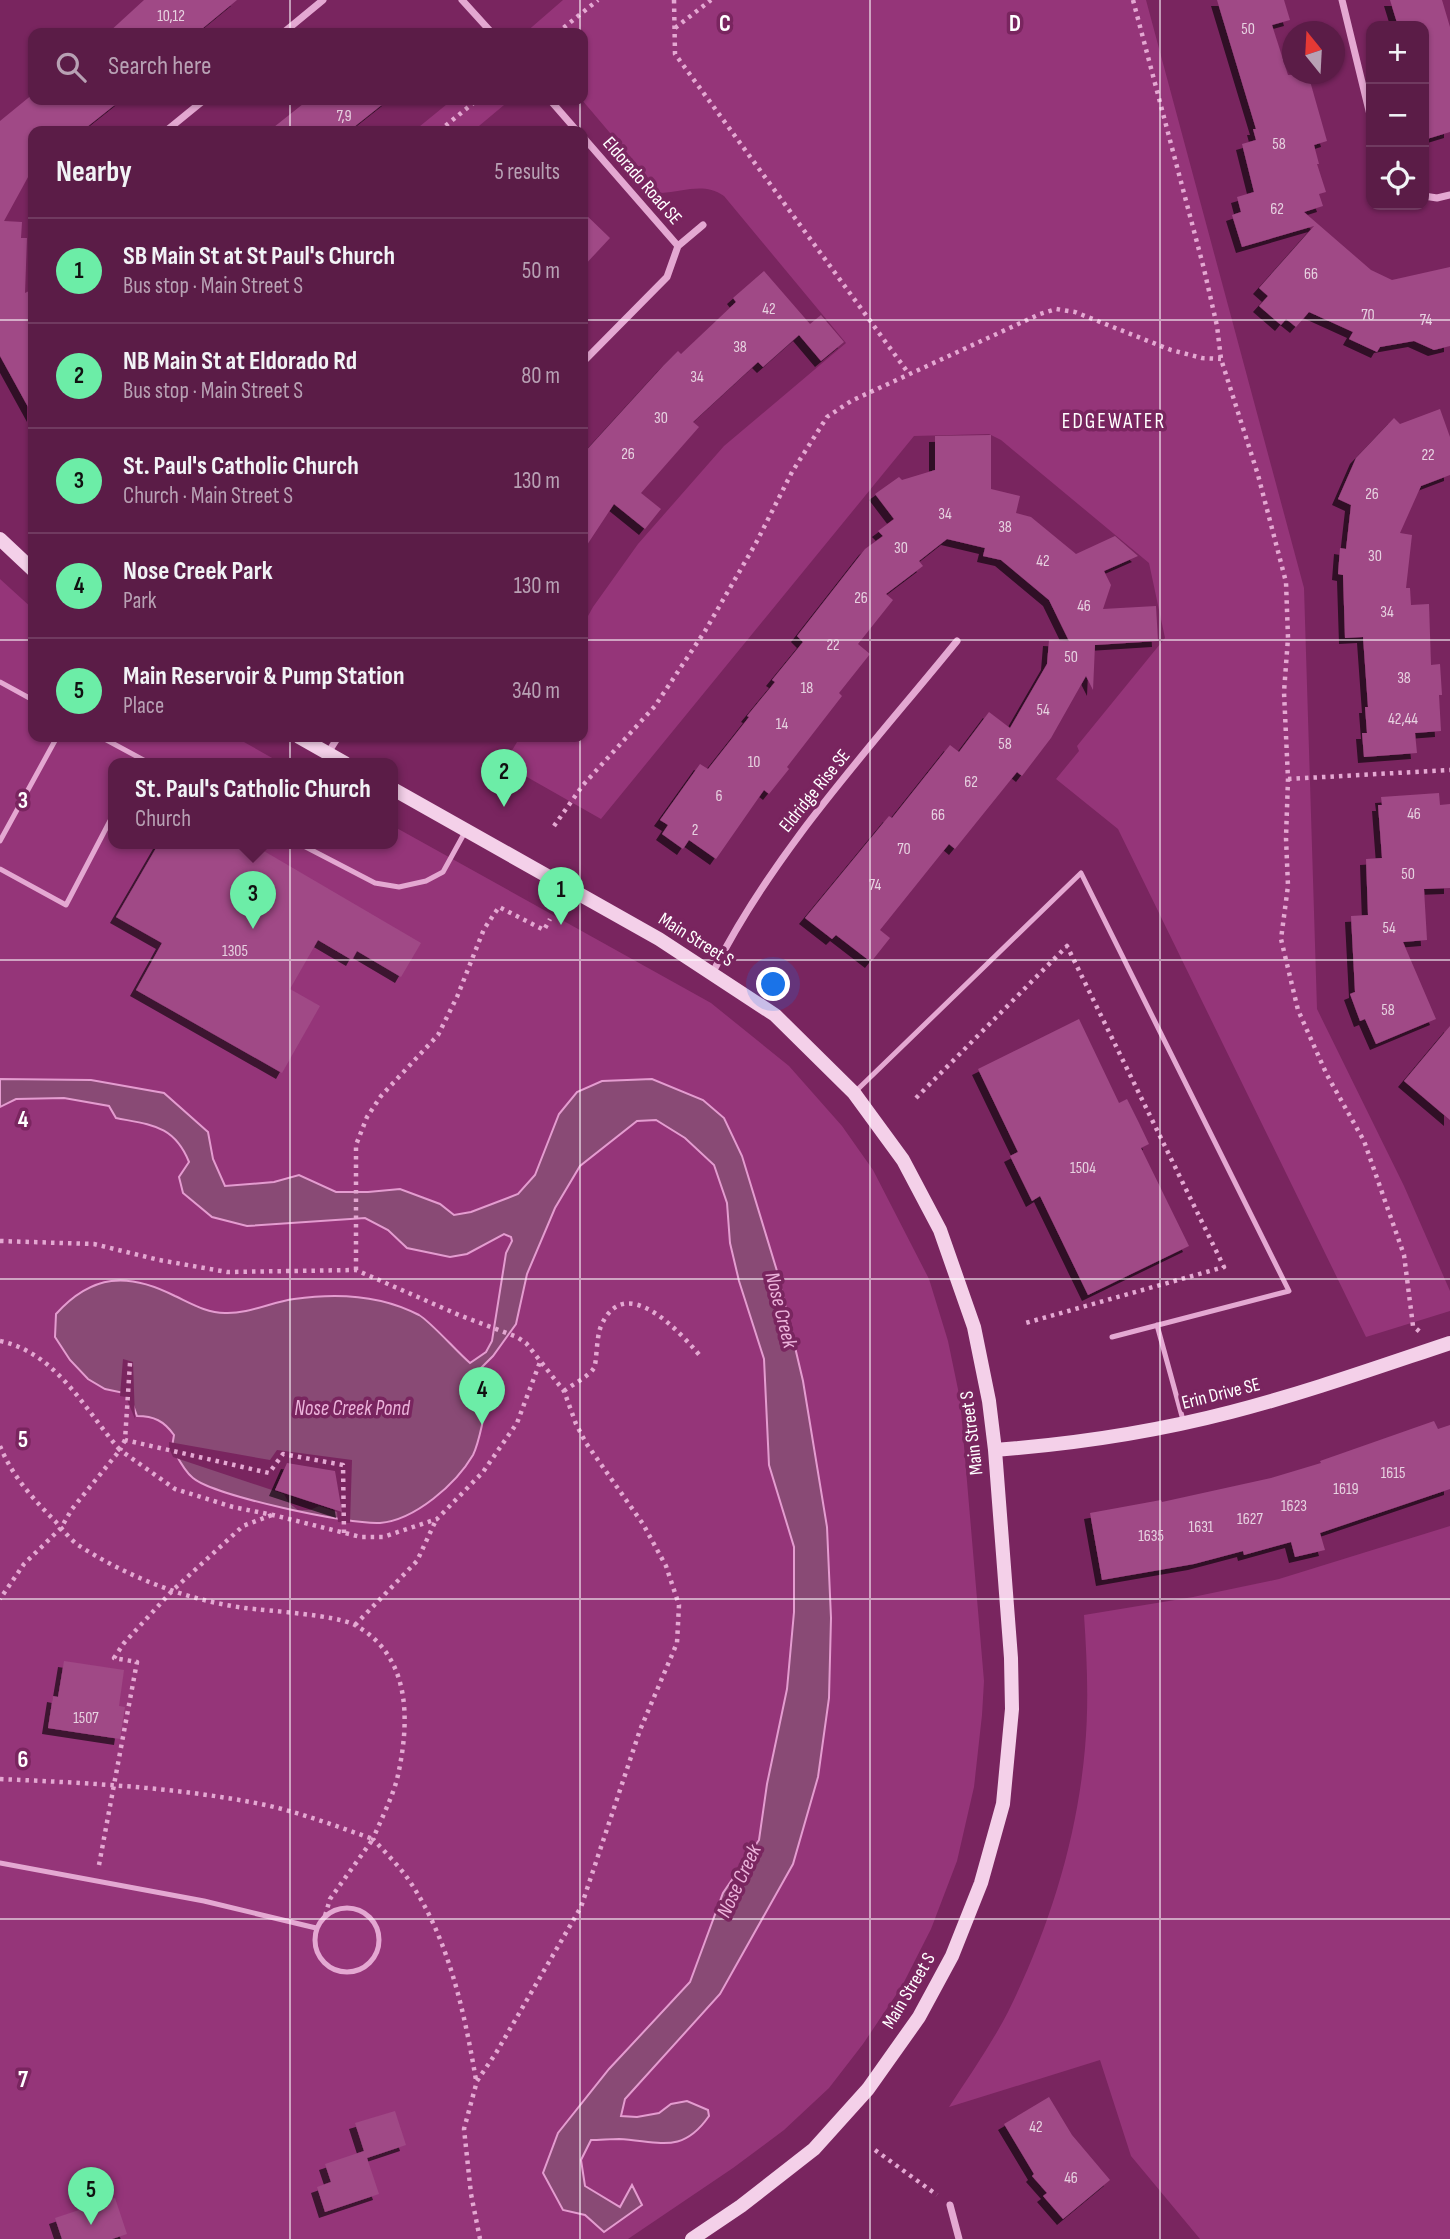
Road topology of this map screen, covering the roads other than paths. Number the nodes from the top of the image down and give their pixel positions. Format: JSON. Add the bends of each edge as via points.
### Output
{"nodes":[{"id":1,"x":323,"y":0,"type":"edge"},
{"id":2,"x":463,"y":0,"type":"edge"},
{"id":3,"x":1342,"y":0,"type":"edge"},
{"id":4,"x":289,"y":28,"type":"edge"},
{"id":5,"x":488,"y":28,"type":"edge"},
{"id":6,"x":1366,"y":98,"type":"edge"},
{"id":7,"x":198,"y":105,"type":"edge"},
{"id":8,"x":555,"y":105,"type":"edge"},
{"id":9,"x":172,"y":126,"type":"edge"},
{"id":10,"x":573,"y":126,"type":"edge"},
{"id":11,"x":588,"y":143,"type":"edge"},
{"id":12,"x":1450,"y":195,"type":"edge"},
{"id":13,"x":1429,"y":197,"type":"edge"},
{"id":14,"x":703,"y":225,"type":"dead end"},
{"id":15,"x":678,"y":246,"type":"junction"},
{"id":16,"x":588,"y":357,"type":"edge"},
{"id":17,"x":0,"y":539,"type":"edge"},
{"id":18,"x":28,"y":565,"type":"edge"},
{"id":19,"x":957,"y":641,"type":"dead end"},
{"id":20,"x":0,"y":682,"type":"edge"},
{"id":21,"x":28,"y":697,"type":"edge"},
{"id":22,"x":54,"y":742,"type":"edge"},
{"id":23,"x":110,"y":742,"type":"edge"},
{"id":24,"x":305,"y":742,"type":"edge"},
{"id":25,"x":335,"y":742,"type":"edge"},
{"id":26,"x":139,"y":758,"type":"edge"},
{"id":27,"x":326,"y":758,"type":"edge"},
{"id":28,"x":398,"y":792,"type":"edge"},
{"id":29,"x":108,"y":825,"type":"edge"},
{"id":30,"x":466,"y":830,"type":"junction"},
{"id":31,"x":0,"y":841,"type":"edge"},
{"id":32,"x":310,"y":849,"type":"edge"},
{"id":33,"x":0,"y":869,"type":"edge"},
{"id":34,"x":713,"y":972,"type":"junction"},
{"id":35,"x":854,"y":1093,"type":"junction"},
{"id":36,"x":1157,"y":1325,"type":"junction"},
{"id":37,"x":1112,"y":1337,"type":"dead end"},
{"id":38,"x":1444,"y":1345,"type":"edge"},
{"id":39,"x":1184,"y":1423,"type":"junction"},
{"id":40,"x":995,"y":1450,"type":"junction"},
{"id":41,"x":0,"y":1863,"type":"edge"},
{"id":42,"x":316,"y":1928,"type":"junction"},
{"id":43,"x":950,"y":2205,"type":"road end"},
{"id":44,"x":692,"y":2239,"type":"edge"},
{"id":45,"x":959,"y":2239,"type":"edge"}],
"edges":[{"from":1,"to":4,"type":"street"},
{"from":2,"to":5,"type":"street"},
{"from":3,"to":6,"type":"street"},
{"from":7,"to":9,"type":"street"},
{"from":8,"to":10,"type":"street","name":"Eldorado Road SE"},
{"from":11,"to":15,"type":"street","name":"Eldorado Road SE"},
{"from":12,"to":13,"type":"street"},
{"from":14,"to":15,"type":"street","name":"Eldorado Road SE"},
{"from":15,"to":16,"type":"street","name":"Eldorado Road SE","via":[[667,277]]},
{"from":17,"to":18,"type":"main road"},
{"from":19,"to":34,"type":"street","name":"Eldridge Rise SE","via":[[791,844],[741,917]]},
{"from":20,"to":21,"type":"lane"},
{"from":22,"to":31,"type":"lane"},
{"from":23,"to":26,"type":"lane"},
{"from":24,"to":27,"type":"main road"},
{"from":25,"to":27,"type":"street"},
{"from":28,"to":30,"type":"main road","name":"Main Street S"},
{"from":29,"to":33,"type":"lane","via":[[66,905]]},
{"from":30,"to":32,"type":"lane","via":[[443,872],[399,887],[375,883]]},
{"from":30,"to":34,"type":"main road","name":"Main Street S"},
{"from":34,"to":35,"type":"main road","name":"Main Street S","via":[[775,1015]]},
{"from":35,"to":36,"type":"lane","via":[[1081,873],[1289,1291]]},
{"from":35,"to":40,"type":"main road","name":"Main Street S","via":[[902,1160],[940,1230],[974,1327]]},
{"from":36,"to":37,"type":"lane"},
{"from":36,"to":39,"type":"lane"},
{"from":38,"to":39,"type":"main road","name":"Erin Drive SE","via":[[1277,1399]]},
{"from":39,"to":40,"type":"main road","name":"Erin Drive SE"},
{"from":40,"to":44,"type":"main road","name":"Main Street S","via":[[1012,1709],[1003,1804],[981,1883],[952,1956],[919,2017],[868,2089],[814,2149]]},
{"from":41,"to":42,"type":"lane","via":[[204,1900]]},
{"from":42,"to":42,"type":"lane","via":[[317,1952],[332,1969],[364,1967],[378,1949],[377,1926],[356,1909],[334,1910]]},
{"from":43,"to":45,"type":"street"}]}
